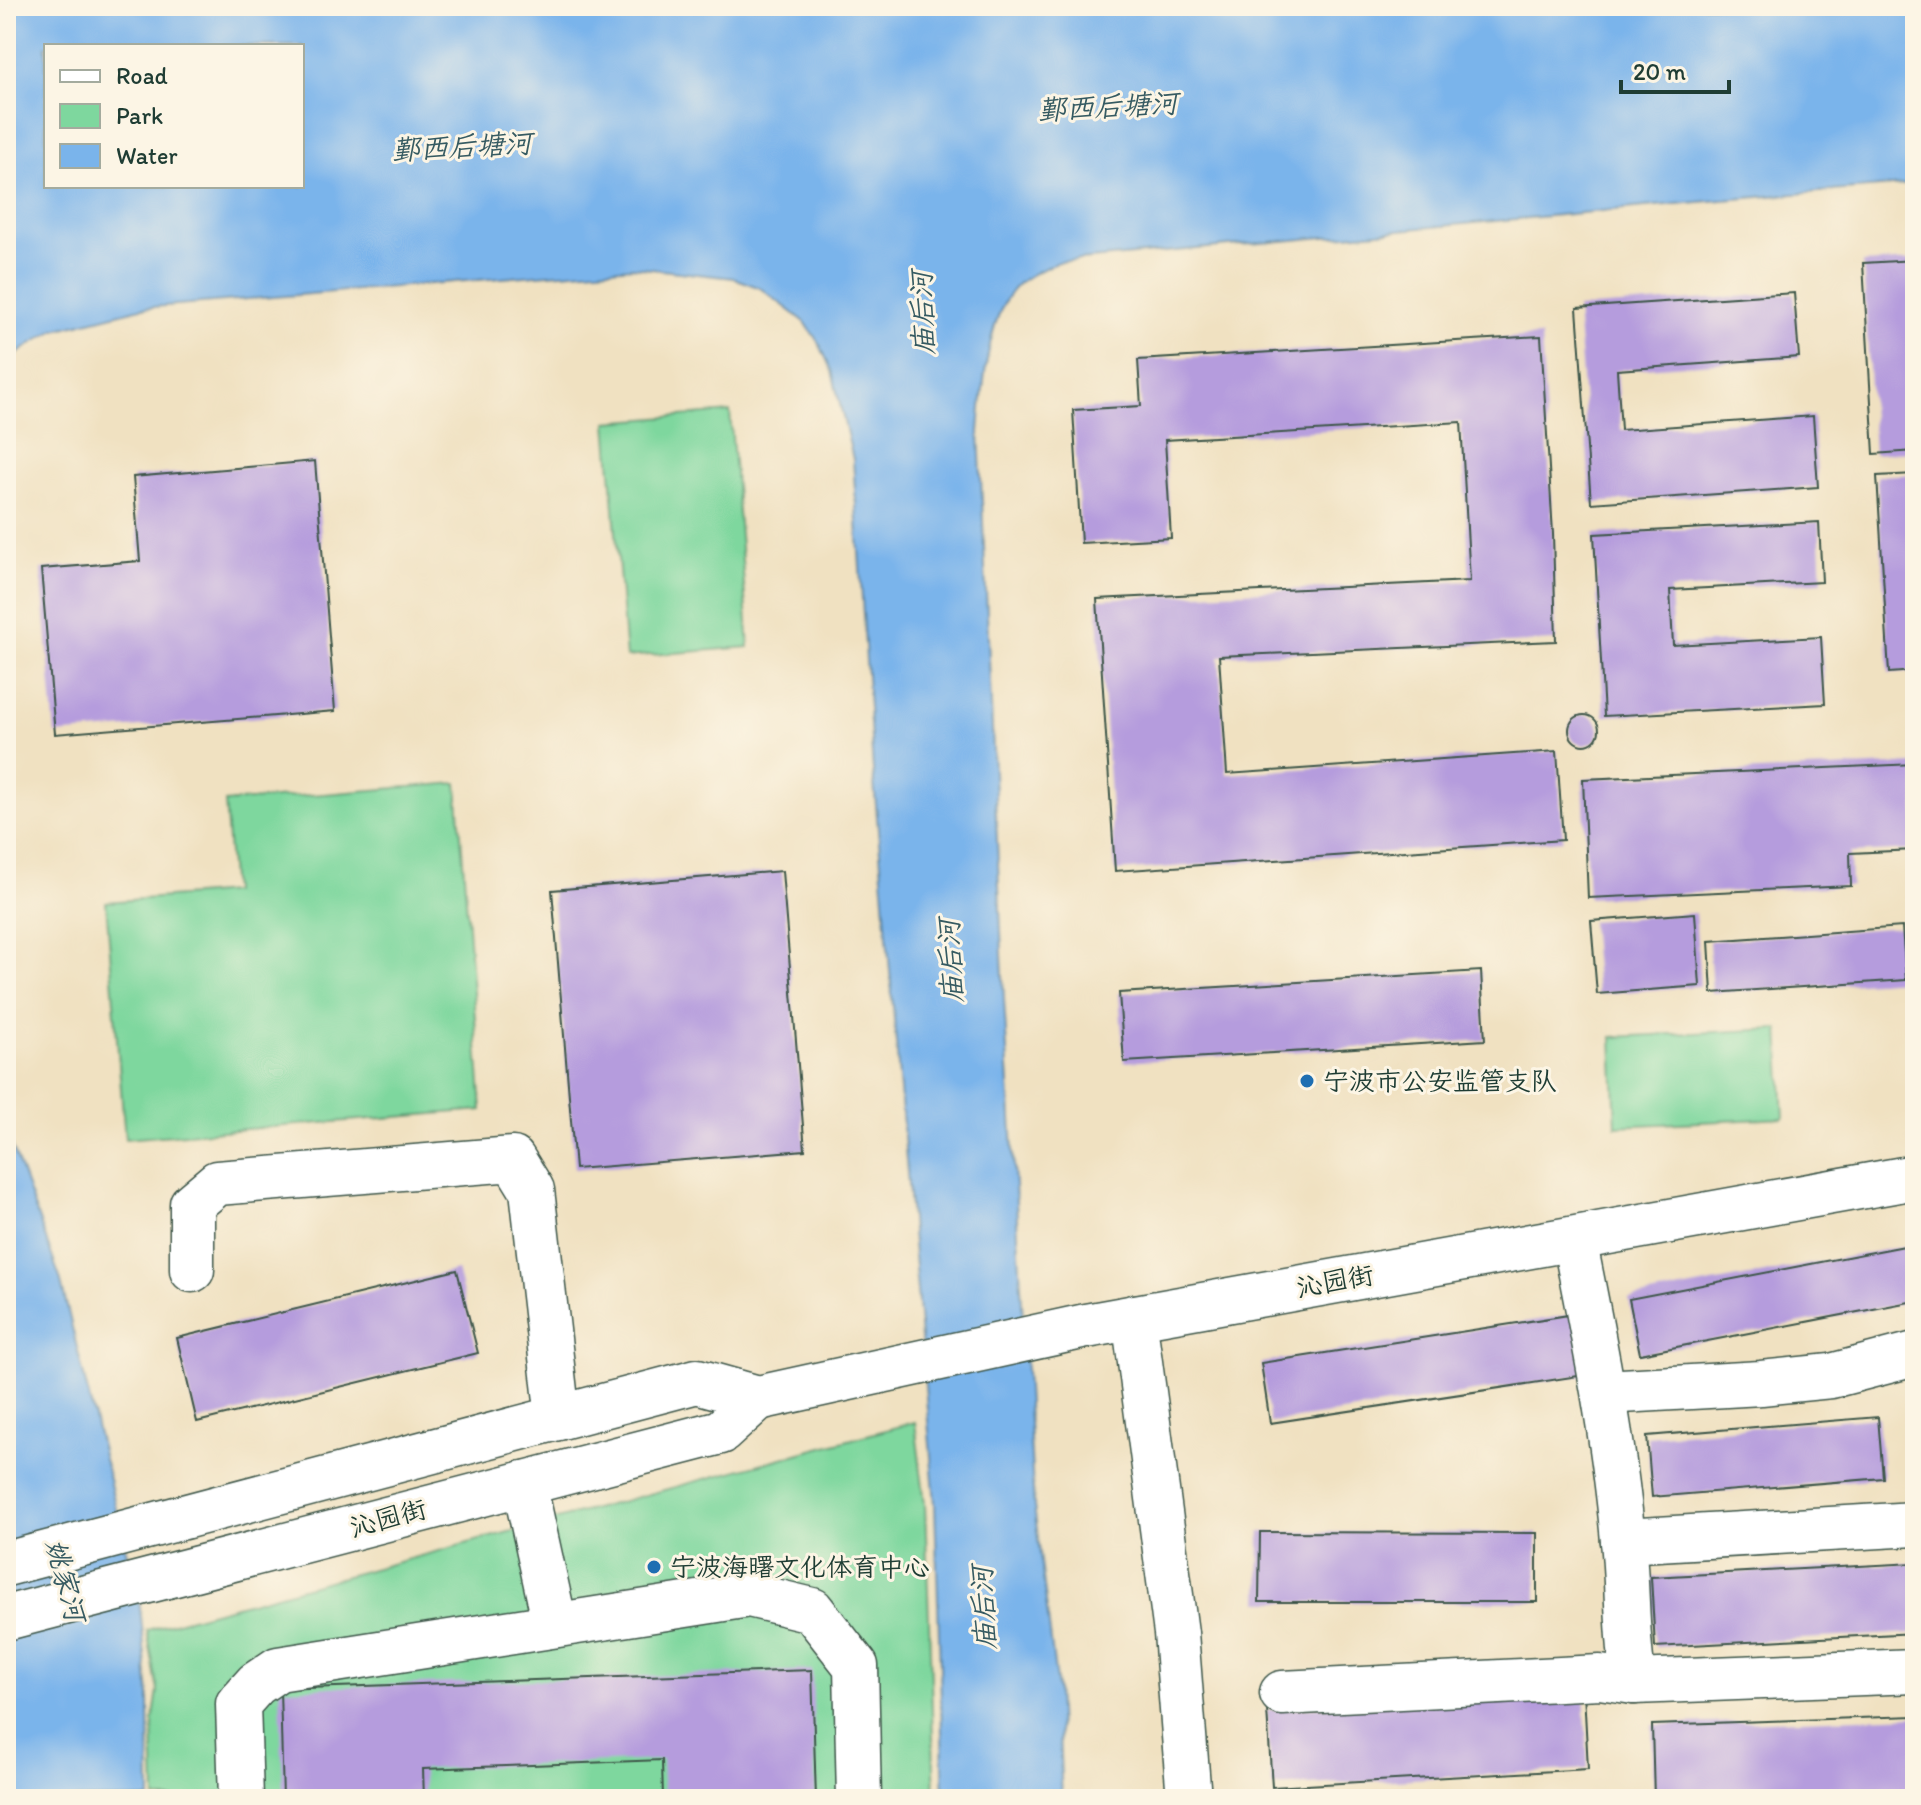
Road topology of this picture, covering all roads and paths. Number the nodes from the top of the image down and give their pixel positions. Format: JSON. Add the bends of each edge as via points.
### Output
{"nodes":[{"id":1,"x":1915,"y":1177,"type":"edge"},
{"id":2,"x":1574,"y":1239,"type":"junction"},
{"id":3,"x":192,"y":1270,"type":"dead end"},
{"id":4,"x":1134,"y":1317,"type":"junction"},
{"id":5,"x":1915,"y":1354,"type":"edge"},
{"id":6,"x":1604,"y":1392,"type":"junction"},
{"id":7,"x":758,"y":1398,"type":"junction"},
{"id":8,"x":558,"y":1418,"type":"junction"},
{"id":9,"x":524,"y":1483,"type":"junction"},
{"id":10,"x":1915,"y":1524,"type":"edge"},
{"id":11,"x":1623,"y":1541,"type":"junction"},
{"id":12,"x":6,"y":1564,"type":"edge"},
{"id":13,"x":6,"y":1618,"type":"edge"},
{"id":14,"x":555,"y":1625,"type":"junction"},
{"id":15,"x":1915,"y":1671,"type":"edge"},
{"id":16,"x":1634,"y":1682,"type":"junction"},
{"id":17,"x":1282,"y":1693,"type":"dead end"},
{"id":18,"x":241,"y":1799,"type":"edge"},
{"id":19,"x":859,"y":1799,"type":"edge"},
{"id":20,"x":1189,"y":1799,"type":"edge"}],
"edges":[{"from":1,"to":2,"type":"street","name":"沁园街"},
{"from":2,"to":4,"type":"street","name":"沁园街"},
{"from":2,"to":6,"type":"street"},
{"from":3,"to":8,"type":"street","via":[[192,1204],[217,1183],[513,1159],[532,1190]]},
{"from":4,"to":7,"type":"street","name":"沁园街"},
{"from":4,"to":20,"type":"street","via":[[1176,1633]]},
{"from":5,"to":6,"type":"street","via":[[1831,1376]]},
{"from":6,"to":11,"type":"street"},
{"from":7,"to":8,"type":"street","name":"沁园街","via":[[697,1381]]},
{"from":7,"to":9,"type":"street","name":"沁园街","via":[[721,1432]]},
{"from":8,"to":12,"type":"street","name":"沁园街"},
{"from":9,"to":13,"type":"street","name":"沁园街"},
{"from":9,"to":14,"type":"street"},
{"from":10,"to":11,"type":"street"},
{"from":11,"to":16,"type":"street"},
{"from":14,"to":18,"type":"street","via":[[278,1669],[238,1704]]},
{"from":14,"to":19,"type":"street","via":[[749,1595],[812,1610],[856,1666]]},
{"from":15,"to":16,"type":"street"},
{"from":16,"to":17,"type":"street","via":[[1600,1677]]}]}
